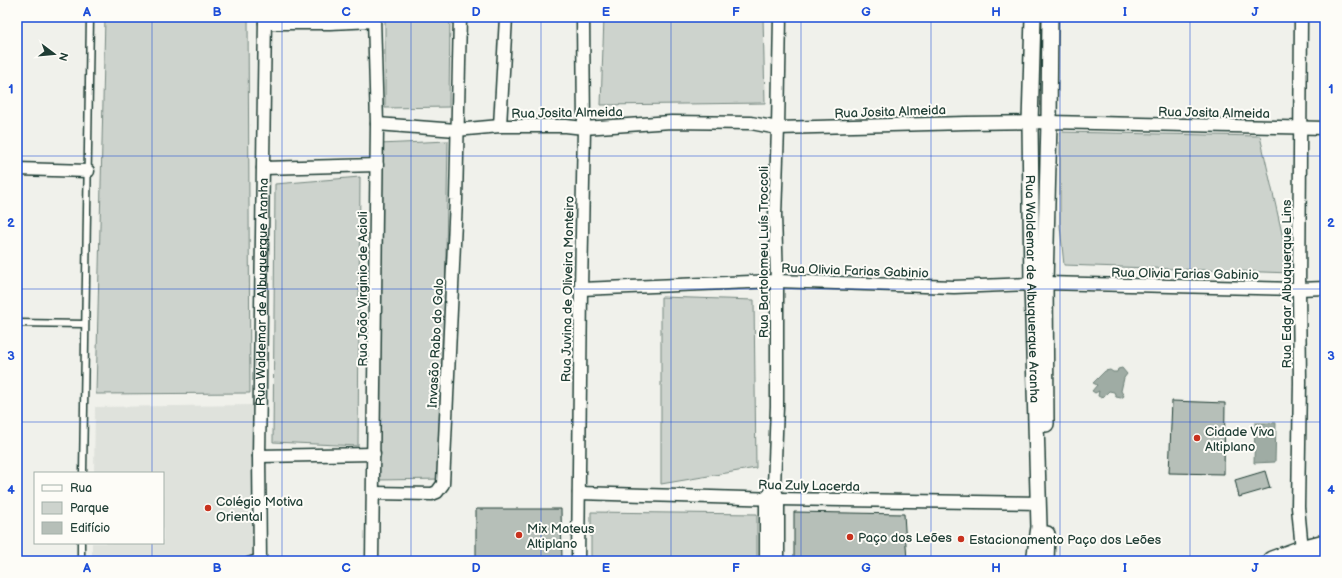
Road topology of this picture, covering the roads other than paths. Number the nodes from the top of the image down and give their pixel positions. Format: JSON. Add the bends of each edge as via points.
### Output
{"nodes":[{"id":1,"x":90,"y":17,"type":"edge"},
{"id":2,"x":460,"y":17,"type":"edge"},
{"id":3,"x":506,"y":17,"type":"edge"},
{"id":4,"x":583,"y":17,"type":"edge"},
{"id":5,"x":780,"y":17,"type":"edge"},
{"id":6,"x":1034,"y":17,"type":"edge"},
{"id":7,"x":1050,"y":17,"type":"edge"},
{"id":8,"x":1301,"y":17,"type":"edge"},
{"id":9,"x":374,"y":19,"type":"edge"},
{"id":10,"x":265,"y":20,"type":"edge"},
{"id":11,"x":1049,"y":122,"type":"junction"},
{"id":12,"x":1030,"y":123,"type":"junction"},
{"id":13,"x":377,"y":124,"type":"junction"},
{"id":14,"x":500,"y":126,"type":"junction"},
{"id":15,"x":584,"y":128,"type":"junction"},
{"id":16,"x":778,"y":128,"type":"junction"},
{"id":17,"x":1300,"y":128,"type":"junction"},
{"id":18,"x":1325,"y":128,"type":"edge"},
{"id":19,"x":456,"y":130,"type":"junction"},
{"id":20,"x":377,"y":165,"type":"junction"},
{"id":21,"x":263,"y":168,"type":"junction"},
{"id":22,"x":17,"y":169,"type":"edge"},
{"id":23,"x":88,"y":171,"type":"junction"},
{"id":24,"x":777,"y":281,"type":"junction"},
{"id":25,"x":1038,"y":284,"type":"junction"},
{"id":26,"x":1325,"y":288,"type":"edge"},
{"id":27,"x":581,"y":289,"type":"junction"},
{"id":28,"x":1299,"y":289,"type":"junction"},
{"id":29,"x":17,"y":323,"type":"edge"},
{"id":30,"x":86,"y":324,"type":"junction"},
{"id":31,"x":374,"y":454,"type":"junction"},
{"id":32,"x":259,"y":456,"type":"junction"},
{"id":33,"x":83,"y":472,"type":"edge"},
{"id":34,"x":579,"y":493,"type":"junction"},
{"id":35,"x":374,"y":494,"type":"junction"},
{"id":36,"x":772,"y":499,"type":"junction"},
{"id":37,"x":1038,"y":503,"type":"junction"},
{"id":38,"x":81,"y":544,"type":"edge"},
{"id":39,"x":1325,"y":544,"type":"edge"},
{"id":40,"x":1302,"y":550,"type":"junction"},
{"id":41,"x":260,"y":559,"type":"edge"},
{"id":42,"x":1325,"y":560,"type":"edge"},
{"id":43,"x":81,"y":561,"type":"edge"},
{"id":44,"x":248,"y":561,"type":"edge"},
{"id":45,"x":372,"y":561,"type":"edge"},
{"id":46,"x":578,"y":561,"type":"edge"},
{"id":47,"x":766,"y":561,"type":"edge"},
{"id":48,"x":778,"y":561,"type":"edge"},
{"id":49,"x":1034,"y":561,"type":"edge"},
{"id":50,"x":1046,"y":561,"type":"edge"},
{"id":51,"x":1272,"y":561,"type":"edge"},
{"id":52,"x":1320,"y":561,"type":"edge"}],
"edges":[{"from":1,"to":23,"type":"lane"},
{"from":2,"to":19,"type":"street","name":"Invasão Rabo do Galo"},
{"from":3,"to":14,"type":"street"},
{"from":4,"to":15,"type":"street","name":"Rua Juvina de Oliveira Monteiro"},
{"from":5,"to":16,"type":"street","name":"Rua Bartolomeu Luís Troccoli"},
{"from":6,"to":12,"type":"street","name":"Rua Waldemar de Albuquerque Aranha"},
{"from":7,"to":11,"type":"street"},
{"from":8,"to":17,"type":"street","name":"Rua Edgar Albuquerque Lins"},
{"from":9,"to":10,"type":"street","via":[[330,23]]},
{"from":9,"to":13,"type":"street","name":"Rua João Virginio de Acioli"},
{"from":10,"to":21,"type":"street","name":"Rua Waldemar de Albuquerque Aranha"},
{"from":11,"to":12,"type":"street","name":"Rua Josita Almeida"},
{"from":11,"to":17,"type":"street","name":"Rua Josita Almeida"},
{"from":11,"to":25,"type":"street"},
{"from":12,"to":16,"type":"street","name":"Rua Josita Almeida"},
{"from":12,"to":25,"type":"street","name":"Rua Waldemar de Albuquerque Aranha"},
{"from":13,"to":19,"type":"street","name":"Rua Josita Almeida"},
{"from":13,"to":20,"type":"street","name":"Rua João Virginio de Acioli"},
{"from":14,"to":15,"type":"street","name":"Rua Josita Almeida"},
{"from":14,"to":19,"type":"street","name":"Rua Josita Almeida"},
{"from":15,"to":16,"type":"street","name":"Rua Josita Almeida","via":[[671,122],[751,123]]},
{"from":15,"to":27,"type":"street","name":"Rua Juvina de Oliveira Monteiro"},
{"from":16,"to":24,"type":"street","name":"Rua Bartolomeu Luís Troccoli","via":[[775,216]]},
{"from":17,"to":18,"type":"street","name":"Rua Josita Almeida"},
{"from":17,"to":28,"type":"street","name":"Rua Edgar Albuquerque Lins"},
{"from":19,"to":35,"type":"street","name":"Invasão Rabo do Galo","via":[[456,200],[442,484],[437,492],[432,494]]},
{"from":20,"to":21,"type":"street"},
{"from":20,"to":31,"type":"street","name":"Rua João Virginio de Acioli"},
{"from":21,"to":32,"type":"street","name":"Rua Waldemar de Albuquerque Aranha"},
{"from":22,"to":23,"type":"street"},
{"from":23,"to":30,"type":"lane"},
{"from":24,"to":25,"type":"street","name":"Rua Olivia Farias Gabinio","via":[[954,287]]},
{"from":24,"to":27,"type":"street","name":"Rua Olivia Farias Gabinio"},
{"from":24,"to":36,"type":"street","name":"Rua Bartolomeu Luís Troccoli","via":[[777,406]]},
{"from":25,"to":28,"type":"street","name":"Rua Olivia Farias Gabinio"},
{"from":25,"to":37,"type":"street","name":"Rua Waldemar de Albuquerque Aranha"},
{"from":25,"to":50,"type":"street","via":[[1047,510]]},
{"from":26,"to":28,"type":"street","name":"Rua Olivia Farias Gabinio"},
{"from":27,"to":34,"type":"street","name":"Rua Juvina de Oliveira Monteiro"},
{"from":28,"to":40,"type":"street","name":"Rua Edgar Albuquerque Lins","via":[[1298,507]]},
{"from":29,"to":30,"type":"lane"},
{"from":30,"to":33,"type":"lane"},
{"from":31,"to":32,"type":"street"},
{"from":31,"to":35,"type":"street","name":"Rua João Virginio de Acioli"},
{"from":32,"to":41,"type":"street","name":"Rua Waldemar de Albuquerque Aranha"},
{"from":34,"to":36,"type":"street","name":"Rua Zuly Lacerda"},
{"from":34,"to":46,"type":"street","name":"Rua Juvina de Oliveira Monteiro"},
{"from":35,"to":45,"type":"street","name":"Rua João Virginio de Acioli"},
{"from":36,"to":37,"type":"street","name":"Rua Zuly Lacerda"},
{"from":36,"to":47,"type":"street"},
{"from":36,"to":48,"type":"street"},
{"from":37,"to":49,"type":"street","name":"Rua Waldemar de Albuquerque Aranha","via":[[1039,527]]},
{"from":38,"to":43,"type":"lane"},
{"from":39,"to":40,"type":"main road"},
{"from":40,"to":51,"type":"main road"},
{"from":41,"to":44,"type":"lane"},
{"from":42,"to":52,"type":"main road"}]}
